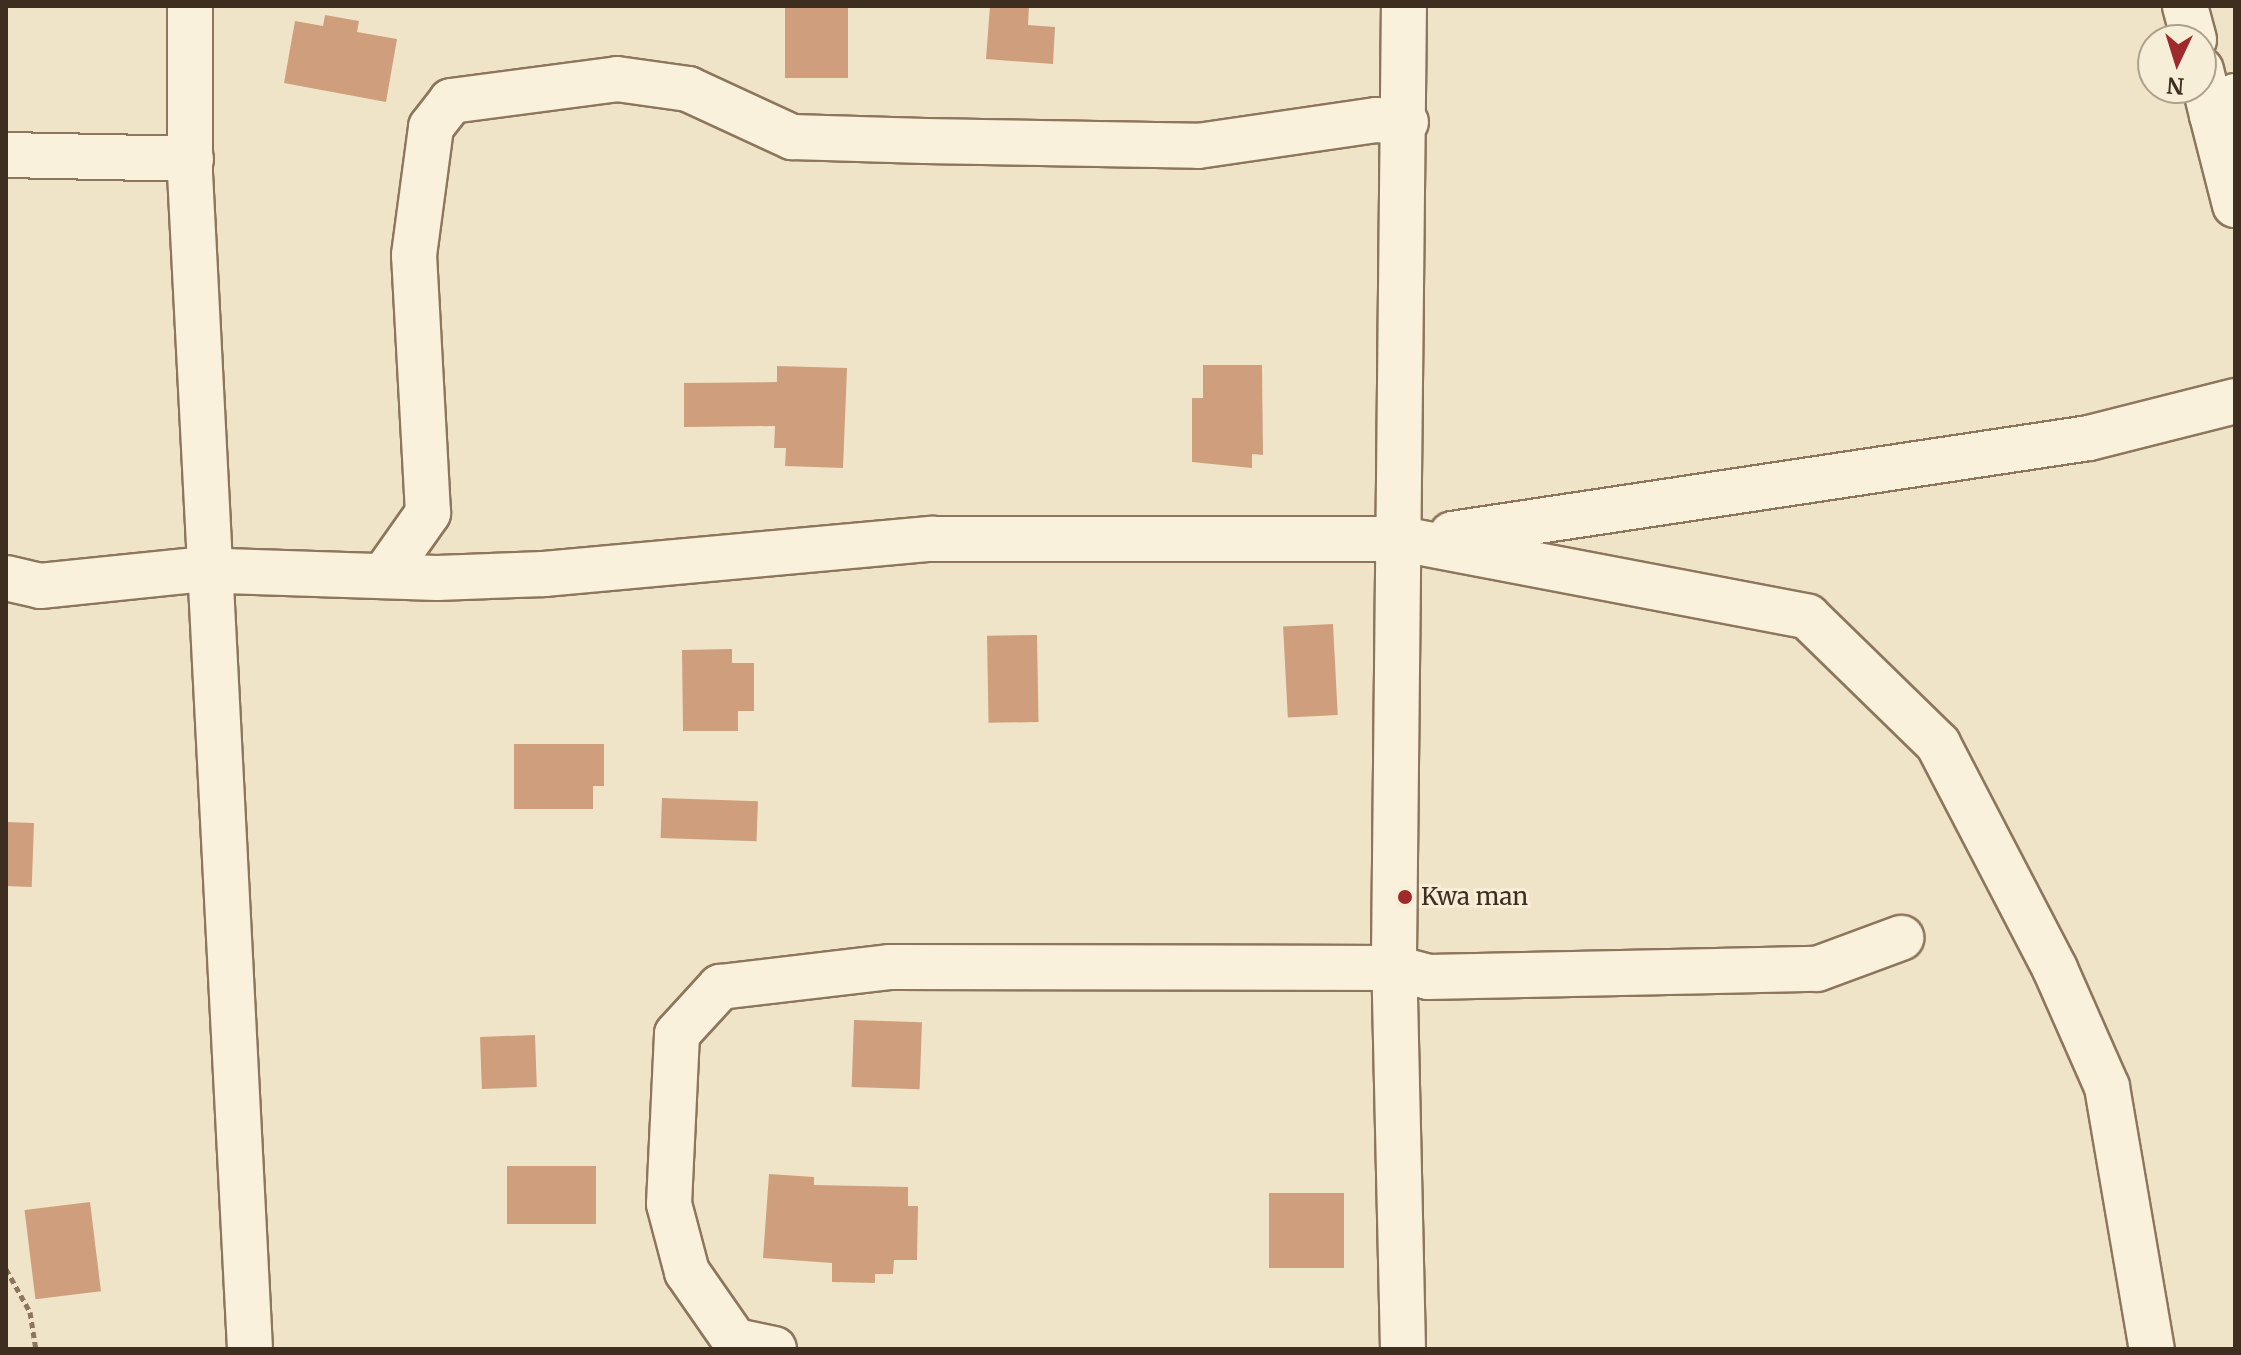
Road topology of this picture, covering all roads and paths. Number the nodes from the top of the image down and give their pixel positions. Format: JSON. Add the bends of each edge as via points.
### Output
{"nodes":[{"id":1,"x":190,"y":6,"type":"edge"},
{"id":2,"x":1404,"y":6,"type":"edge"},
{"id":3,"x":2224,"y":105,"type":"edge"},
{"id":4,"x":1406,"y":122,"type":"junction"},
{"id":5,"x":6,"y":155,"type":"edge"},
{"id":6,"x":191,"y":159,"type":"junction"},
{"id":7,"x":2235,"y":205,"type":"edge"},
{"id":8,"x":2235,"y":401,"type":"edge"},
{"id":9,"x":1408,"y":539,"type":"junction"},
{"id":10,"x":211,"y":570,"type":"junction"},
{"id":11,"x":385,"y":574,"type":"junction"},
{"id":12,"x":6,"y":578,"type":"edge"},
{"id":13,"x":1901,"y":938,"type":"dead end"},
{"id":14,"x":1395,"y":968,"type":"junction"},
{"id":15,"x":6,"y":1269,"type":"edge"},
{"id":16,"x":36,"y":1349,"type":"edge"},
{"id":17,"x":250,"y":1349,"type":"edge"},
{"id":18,"x":774,"y":1349,"type":"edge"},
{"id":19,"x":1403,"y":1349,"type":"edge"},
{"id":20,"x":2152,"y":1349,"type":"edge"}],
"edges":[{"from":1,"to":6,"type":"street"},
{"from":2,"to":4,"type":"street"},
{"from":3,"to":7,"type":"street"},
{"from":4,"to":9,"type":"street"},
{"from":4,"to":11,"type":"street","via":[[1376,120],[1198,146],[940,141],[792,137],[688,89],[617,79],[451,101],[431,127],[414,255],[428,513]]},
{"from":5,"to":6,"type":"street"},
{"from":6,"to":10,"type":"street"},
{"from":8,"to":9,"type":"street","via":[[2089,438]]},
{"from":9,"to":11,"type":"street","via":[[932,539],[544,574]]},
{"from":9,"to":14,"type":"street"},
{"from":9,"to":20,"type":"street","via":[[1808,617],[1938,744],[2055,969],[2107,1087]]},
{"from":10,"to":11,"type":"street"},
{"from":10,"to":12,"type":"street","via":[[40,586]]},
{"from":10,"to":17,"type":"street"},
{"from":13,"to":14,"type":"street","via":[[1817,969],[1428,977]]},
{"from":14,"to":18,"type":"street","via":[[889,967],[720,987],[677,1034],[669,1204],[687,1272],[735,1341]]},
{"from":14,"to":19,"type":"street"},
{"from":15,"to":16,"type":"path","via":[[30,1312]]}]}
